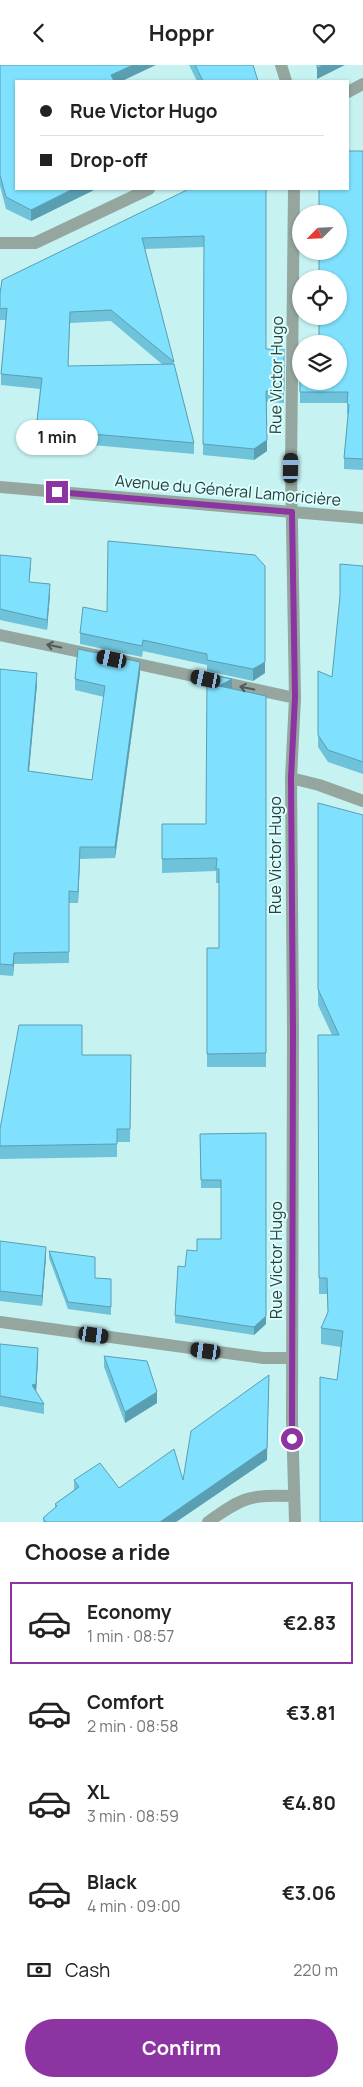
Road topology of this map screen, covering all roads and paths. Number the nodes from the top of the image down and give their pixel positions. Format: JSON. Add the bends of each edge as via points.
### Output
{"nodes":[{"id":1,"x":281,"y":65,"type":"edge"},
{"id":2,"x":286,"y":80,"type":"edge"},
{"id":3,"x":363,"y":84,"type":"edge"},
{"id":4,"x":349,"y":91,"type":"edge"},
{"id":5,"x":146,"y":190,"type":"edge"},
{"id":6,"x":294,"y":190,"type":"edge"},
{"id":7,"x":0,"y":243,"type":"edge"},
{"id":8,"x":0,"y":487,"type":"edge"},
{"id":9,"x":292,"y":512,"type":"junction"},
{"id":10,"x":363,"y":518,"type":"edge"},
{"id":11,"x":0,"y":635,"type":"edge"},
{"id":12,"x":295,"y":697,"type":"junction"},
{"id":13,"x":291,"y":778,"type":"junction"},
{"id":14,"x":363,"y":801,"type":"edge"},
{"id":15,"x":0,"y":1323,"type":"edge"},
{"id":16,"x":292,"y":1358,"type":"junction"},
{"id":17,"x":294,"y":1496,"type":"junction"},
{"id":18,"x":208,"y":1522,"type":"edge"},
{"id":19,"x":295,"y":1522,"type":"edge"}],
"edges":[{"from":1,"to":2,"type":"street"},
{"from":3,"to":4,"type":"street"},
{"from":5,"to":7,"type":"street","via":[[34,243]]},
{"from":6,"to":9,"type":"street","name":"Rue Victor Hugo"},
{"from":8,"to":9,"type":"street","name":"Avenue du Général Lamoricière"},
{"from":9,"to":10,"type":"street","name":"Avenue du Général Lamoricière"},
{"from":9,"to":12,"type":"street","name":"Rue Victor Hugo"},
{"from":12,"to":11,"type":"street","one_way":true},
{"from":12,"to":13,"type":"street","name":"Rue Victor Hugo"},
{"from":13,"to":14,"type":"street"},
{"from":13,"to":16,"type":"street","name":"Rue Victor Hugo"},
{"from":15,"to":16,"type":"street","via":[[263,1358]]},
{"from":16,"to":17,"type":"street","name":"Rue Victor Hugo"},
{"from":17,"to":18,"type":"street","via":[[250,1497],[233,1504]]},
{"from":17,"to":19,"type":"street","name":"Rue Victor Hugo"}]}
